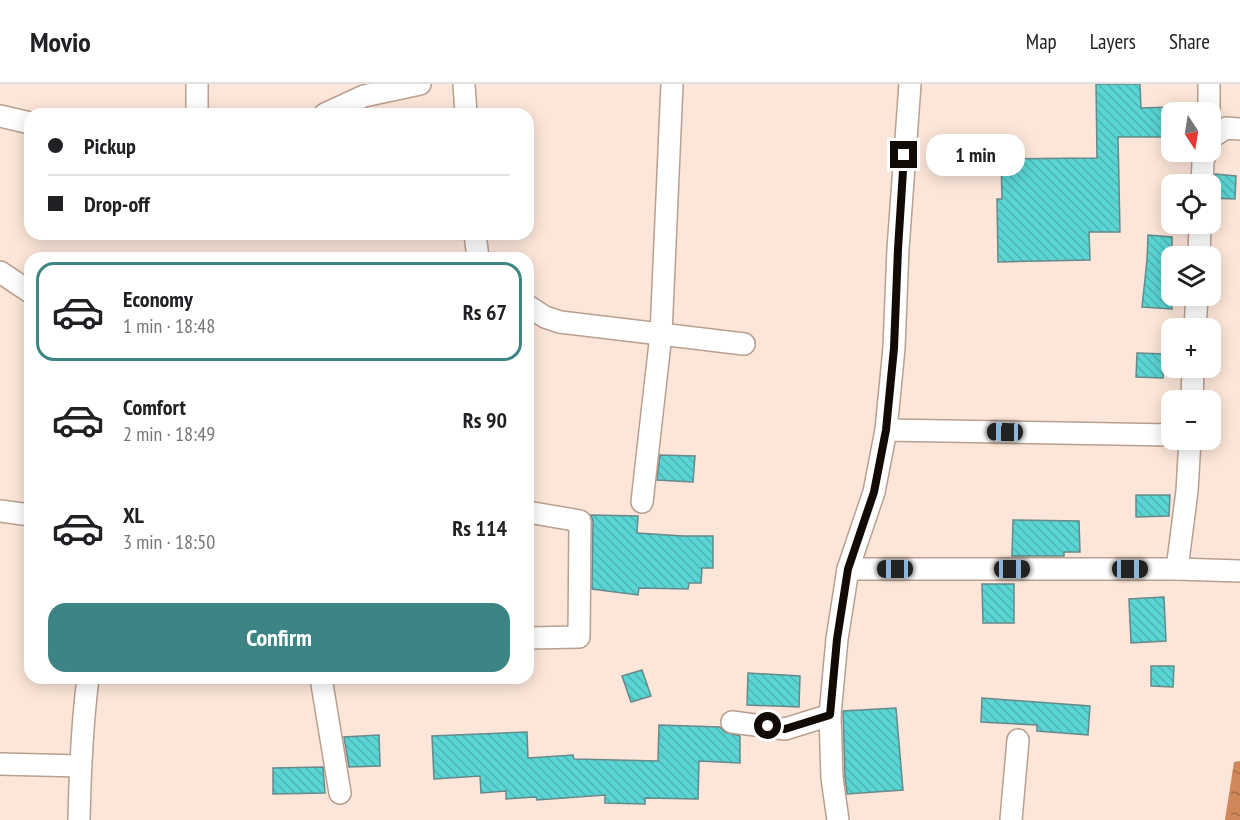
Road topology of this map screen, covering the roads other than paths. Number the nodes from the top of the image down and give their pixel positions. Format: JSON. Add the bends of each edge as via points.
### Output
{"nodes":[{"id":1,"x":197,"y":84,"type":"edge"},
{"id":2,"x":420,"y":84,"type":"edge"},
{"id":3,"x":464,"y":84,"type":"edge"},
{"id":4,"x":672,"y":84,"type":"edge"},
{"id":5,"x":910,"y":84,"type":"edge"},
{"id":6,"x":1209,"y":84,"type":"edge"},
{"id":7,"x":365,"y":90,"type":"edge"},
{"id":8,"x":1209,"y":102,"type":"edge"},
{"id":9,"x":197,"y":108,"type":"edge"},
{"id":10,"x":335,"y":108,"type":"edge"},
{"id":11,"x":466,"y":108,"type":"edge"},
{"id":12,"x":0,"y":116,"type":"edge"},
{"id":13,"x":24,"y":122,"type":"edge"},
{"id":14,"x":1240,"y":129,"type":"edge"},
{"id":15,"x":1221,"y":131,"type":"edge"},
{"id":16,"x":0,"y":272,"type":"edge"},
{"id":17,"x":24,"y":288,"type":"edge"},
{"id":18,"x":534,"y":310,"type":"edge"},
{"id":19,"x":661,"y":334,"type":"junction"},
{"id":20,"x":744,"y":344,"type":"dead end"},
{"id":21,"x":886,"y":430,"type":"junction"},
{"id":22,"x":1161,"y":435,"type":"edge"},
{"id":23,"x":1189,"y":450,"type":"edge"},
{"id":24,"x":642,"y":502,"type":"dead end"},
{"id":25,"x":0,"y":511,"type":"edge"},
{"id":26,"x":534,"y":513,"type":"edge"},
{"id":27,"x":24,"y":514,"type":"edge"},
{"id":28,"x":848,"y":569,"type":"junction"},
{"id":29,"x":1177,"y":569,"type":"junction"},
{"id":30,"x":1240,"y":571,"type":"edge"},
{"id":31,"x":534,"y":638,"type":"edge"},
{"id":32,"x":87,"y":684,"type":"edge"},
{"id":33,"x":322,"y":684,"type":"edge"},
{"id":34,"x":830,"y":715,"type":"junction"},
{"id":35,"x":732,"y":722,"type":"dead end"},
{"id":36,"x":1018,"y":740,"type":"dead end"},
{"id":37,"x":0,"y":764,"type":"edge"},
{"id":38,"x":80,"y":766,"type":"junction"},
{"id":39,"x":340,"y":793,"type":"dead end"},
{"id":40,"x":79,"y":820,"type":"edge"},
{"id":41,"x":838,"y":820,"type":"edge"},
{"id":42,"x":1011,"y":820,"type":"edge"}],
"edges":[{"from":1,"to":9,"type":"street"},
{"from":2,"to":7,"type":"street"},
{"from":3,"to":11,"type":"street"},
{"from":4,"to":19,"type":"street"},
{"from":5,"to":21,"type":"street"},
{"from":6,"to":8,"type":"street"},
{"from":7,"to":10,"type":"street"},
{"from":12,"to":13,"type":"street"},
{"from":14,"to":15,"type":"street"},
{"from":16,"to":17,"type":"street"},
{"from":18,"to":19,"type":"street","via":[[560,322]]},
{"from":19,"to":20,"type":"street"},
{"from":19,"to":24,"type":"street"},
{"from":21,"to":22,"type":"street"},
{"from":21,"to":28,"type":"street","via":[[874,492]]},
{"from":23,"to":29,"type":"street"},
{"from":25,"to":27,"type":"street"},
{"from":26,"to":31,"type":"street","via":[[580,521],[579,637]]},
{"from":28,"to":29,"type":"street"},
{"from":28,"to":34,"type":"street"},
{"from":29,"to":30,"type":"street"},
{"from":32,"to":38,"type":"street"},
{"from":33,"to":39,"type":"street"},
{"from":34,"to":35,"type":"street","via":[[785,729]]},
{"from":34,"to":41,"type":"street"},
{"from":36,"to":42,"type":"street"},
{"from":37,"to":38,"type":"street"},
{"from":38,"to":40,"type":"street"}]}
